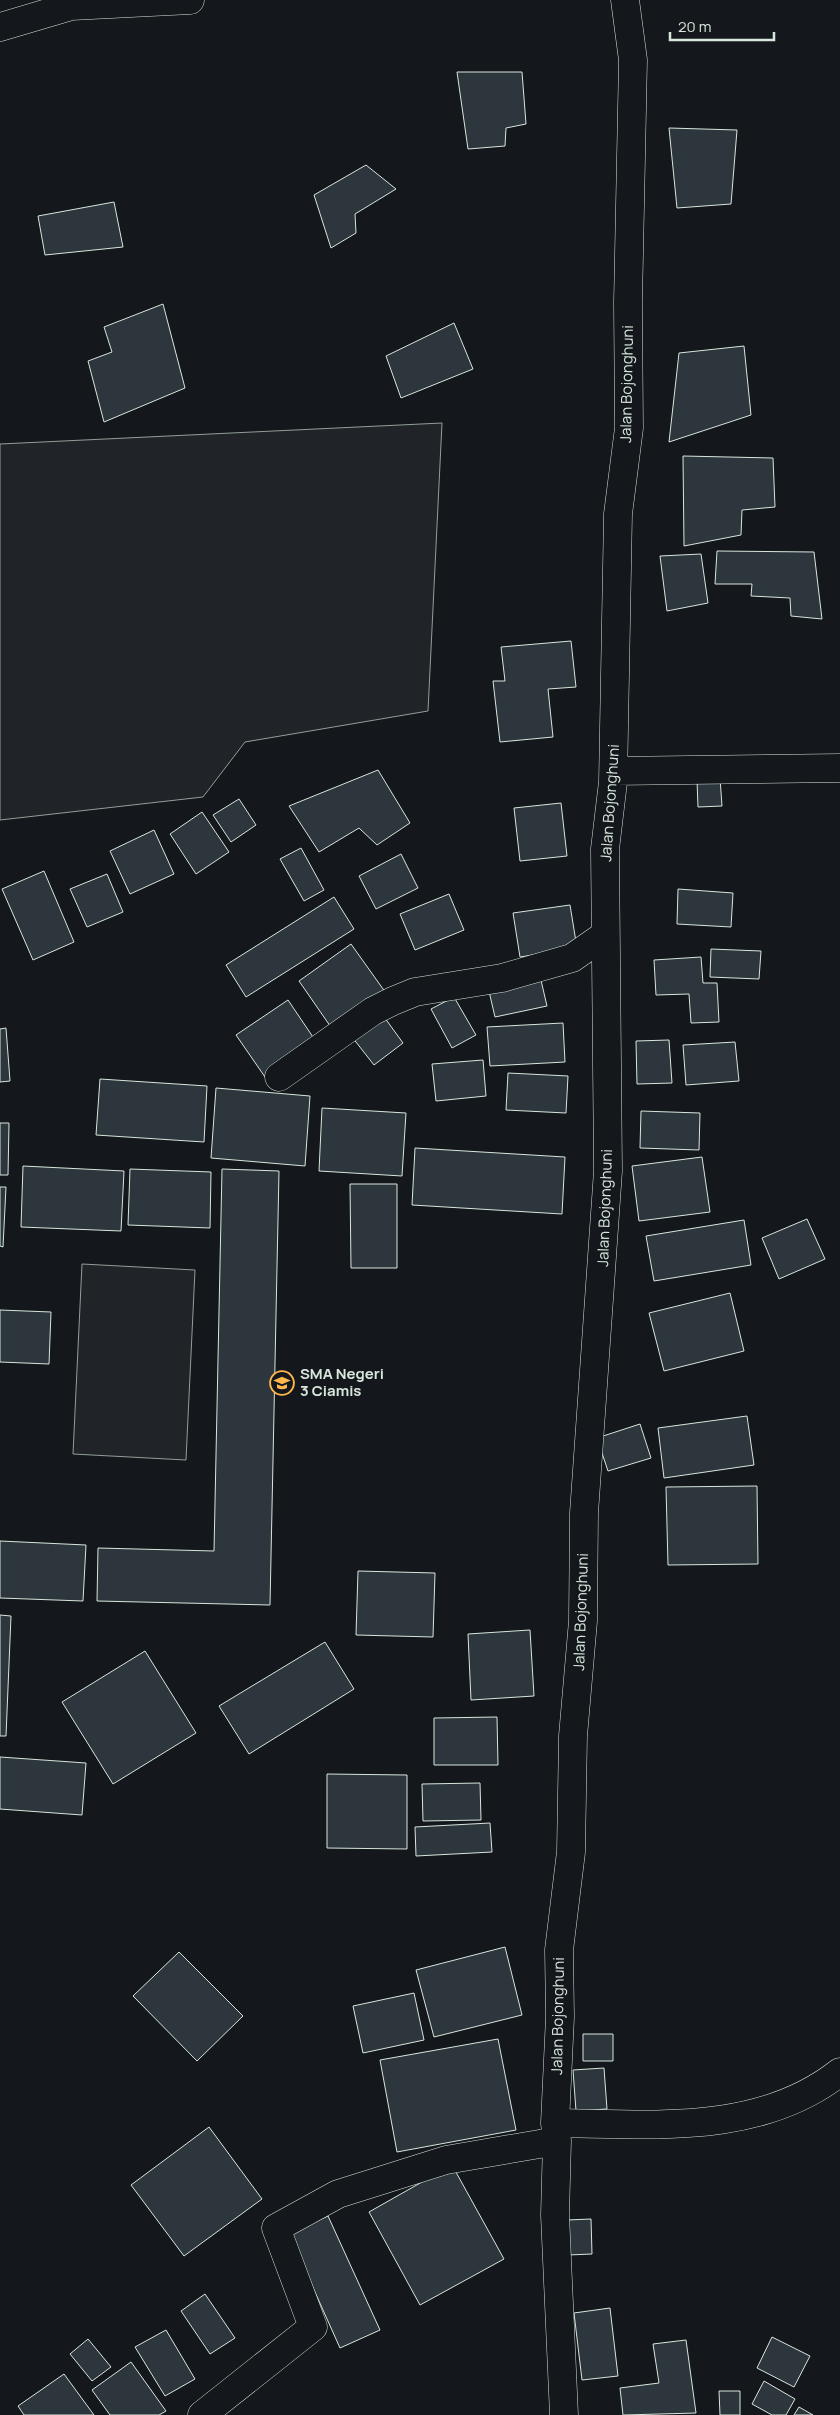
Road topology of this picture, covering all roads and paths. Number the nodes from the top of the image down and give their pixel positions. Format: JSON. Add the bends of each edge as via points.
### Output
{"nodes":[{"id":1,"x":190,"y":0,"type":"edge"},
{"id":2,"x":625,"y":0,"type":"edge"},
{"id":3,"x":0,"y":27,"type":"edge"},
{"id":4,"x":840,"y":768,"type":"edge"},
{"id":5,"x":614,"y":771,"type":"junction"},
{"id":6,"x":605,"y":935,"type":"junction"},
{"id":7,"x":280,"y":1077,"type":"dead end"},
{"id":8,"x":840,"y":2072,"type":"edge"},
{"id":9,"x":556,"y":2132,"type":"junction"},
{"id":10,"x":202,"y":2415,"type":"edge"},
{"id":11,"x":564,"y":2415,"type":"edge"}],
"edges":[{"from":1,"to":3,"type":"street","via":[[71,6]]},
{"from":2,"to":5,"type":"street","name":"Jalan Bojonghuni","via":[[633,60],[628,303],[630,428],[618,514]]},
{"from":4,"to":5,"type":"street"},
{"from":5,"to":6,"type":"street","name":"Jalan Bojonghuni","via":[[604,849]]},
{"from":6,"to":7,"type":"street","via":[[572,958],[502,978],[415,992],[393,1001]]},
{"from":6,"to":9,"type":"street","name":"Jalan Bojonghuni","via":[[608,1171],[584,1513],[583,1621],[573,1736],[571,1852],[559,1950]]},
{"from":8,"to":9,"type":"street","via":[[772,2109],[732,2119],[693,2125]]},
{"from":9,"to":10,"type":"street","via":[[437,2162],[338,2194],[276,2228],[313,2327]]},
{"from":9,"to":11,"type":"street","name":"Jalan Bojonghuni","via":[[555,2215]]}]}
